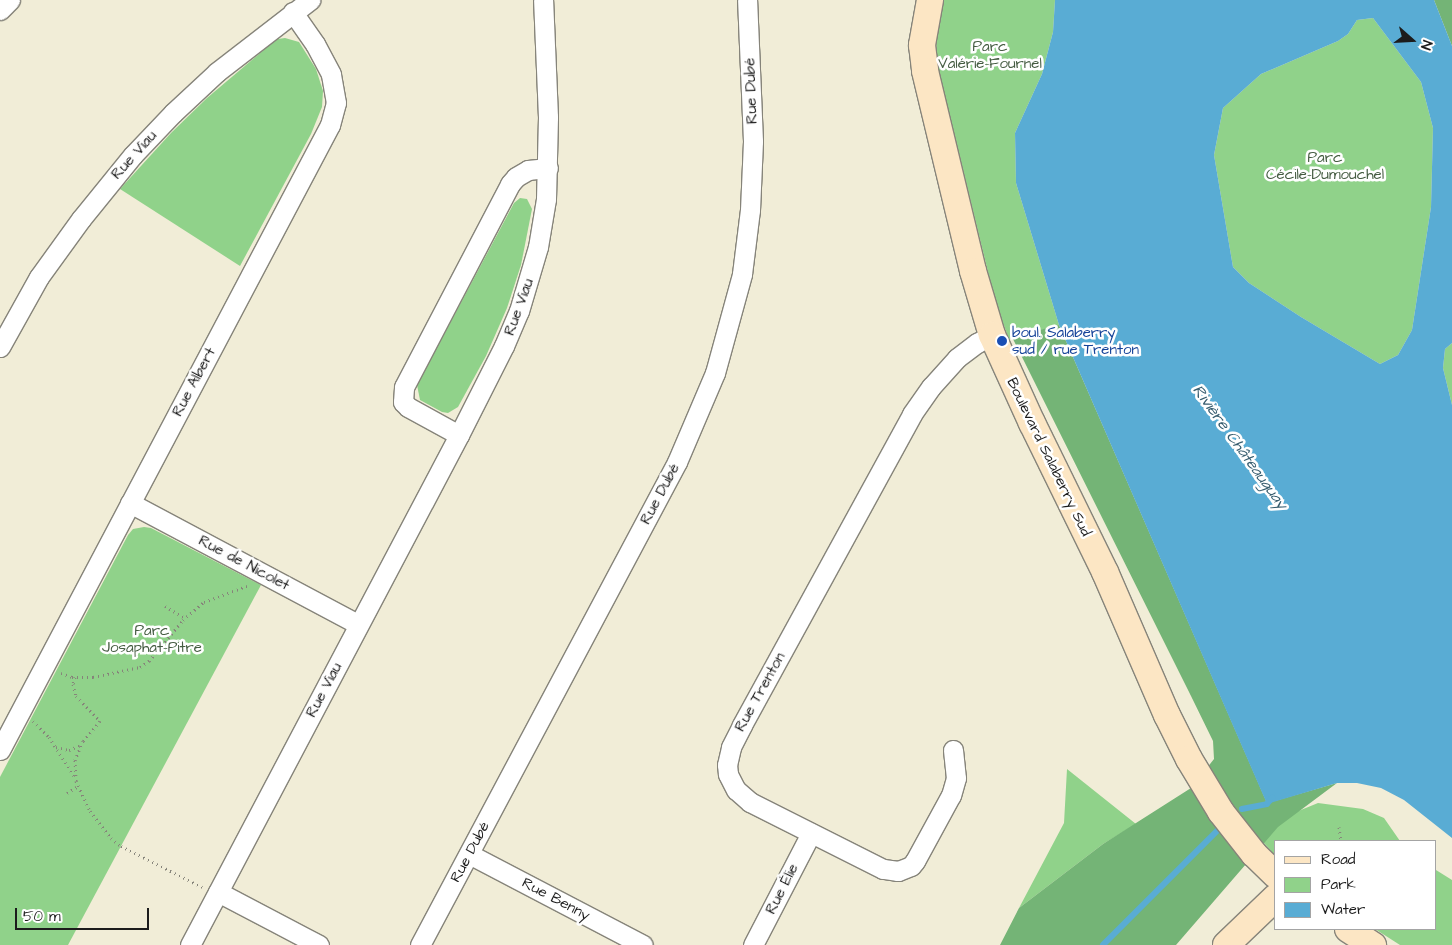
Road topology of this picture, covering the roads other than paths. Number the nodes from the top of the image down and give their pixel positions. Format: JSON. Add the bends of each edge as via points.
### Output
{"nodes":[{"id":1,"x":10,"y":0,"type":"edge"},
{"id":2,"x":310,"y":0,"type":"edge"},
{"id":3,"x":543,"y":0,"type":"edge"},
{"id":4,"x":747,"y":0,"type":"edge"},
{"id":5,"x":930,"y":0,"type":"edge"},
{"id":6,"x":0,"y":10,"type":"edge"},
{"id":7,"x":292,"y":12,"type":"junction"},
{"id":8,"x":548,"y":168,"type":"junction"},
{"id":9,"x":992,"y":335,"type":"junction"},
{"id":10,"x":0,"y":347,"type":"edge"},
{"id":11,"x":459,"y":435,"type":"junction"},
{"id":12,"x":130,"y":503,"type":"junction"},
{"id":13,"x":358,"y":624,"type":"junction"},
{"id":14,"x":0,"y":750,"type":"edge"},
{"id":15,"x":953,"y":750,"type":"dead end"},
{"id":16,"x":811,"y":833,"type":"junction"},
{"id":17,"x":469,"y":854,"type":"junction"},
{"id":18,"x":1274,"y":873,"type":"edge"},
{"id":19,"x":211,"y":890,"type":"junction"},
{"id":20,"x":1274,"y":899,"type":"edge"},
{"id":21,"x":1350,"y":930,"type":"edge"},
{"id":22,"x":190,"y":945,"type":"edge"},
{"id":23,"x":319,"y":945,"type":"edge"},
{"id":24,"x":420,"y":945,"type":"edge"},
{"id":25,"x":643,"y":945,"type":"edge"},
{"id":26,"x":754,"y":945,"type":"edge"},
{"id":27,"x":1226,"y":945,"type":"edge"},
{"id":28,"x":1373,"y":945,"type":"edge"}],
"edges":[{"from":1,"to":6,"type":"street"},
{"from":2,"to":7,"type":"street","name":"Rue Viau"},
{"from":3,"to":8,"type":"street","name":"Rue Viau"},
{"from":4,"to":17,"type":"street","name":"Rue Dubé","via":[[753,141],[750,210],[742,274],[715,373],[677,462]]},
{"from":5,"to":9,"type":"street","name":"Boulevard Salaberry Sud","via":[[922,45],[925,72],[973,271]]},
{"from":7,"to":10,"type":"street","name":"Rue Viau","via":[[194,93],[133,155],[44,270]]},
{"from":7,"to":12,"type":"street","name":"Rue Albert","via":[[331,74],[336,96],[334,115]]},
{"from":8,"to":11,"type":"street","name":"Rue Viau","via":[[540,239],[519,311]]},
{"from":8,"to":11,"type":"street","via":[[528,170],[510,184],[404,387],[403,402],[408,407]]},
{"from":9,"to":16,"type":"street","name":"Rue Trenton","via":[[957,358],[920,402],[728,756],[728,774],[742,796]]},
{"from":9,"to":18,"type":"street","name":"Boulevard Salaberry Sud","via":[[1105,572],[1163,708],[1189,759],[1221,812],[1254,854]]},
{"from":11,"to":13,"type":"street","name":"Rue Viau"},
{"from":12,"to":13,"type":"street","name":"Rue de Nicolet"},
{"from":12,"to":14,"type":"street","name":"Rue Albert"},
{"from":13,"to":19,"type":"street","name":"Rue Viau"},
{"from":15,"to":16,"type":"street","name":"Rue Trenton","via":[[956,778],[951,795],[920,854],[905,870],[883,870]]},
{"from":16,"to":26,"type":"street","name":"Rue Élie"},
{"from":17,"to":24,"type":"street","name":"Rue Dubé"},
{"from":17,"to":25,"type":"street","name":"Rue Benny"},
{"from":19,"to":22,"type":"street","name":"Rue Viau"},
{"from":19,"to":23,"type":"street"},
{"from":20,"to":27,"type":"street"},
{"from":21,"to":28,"type":"street"}]}
